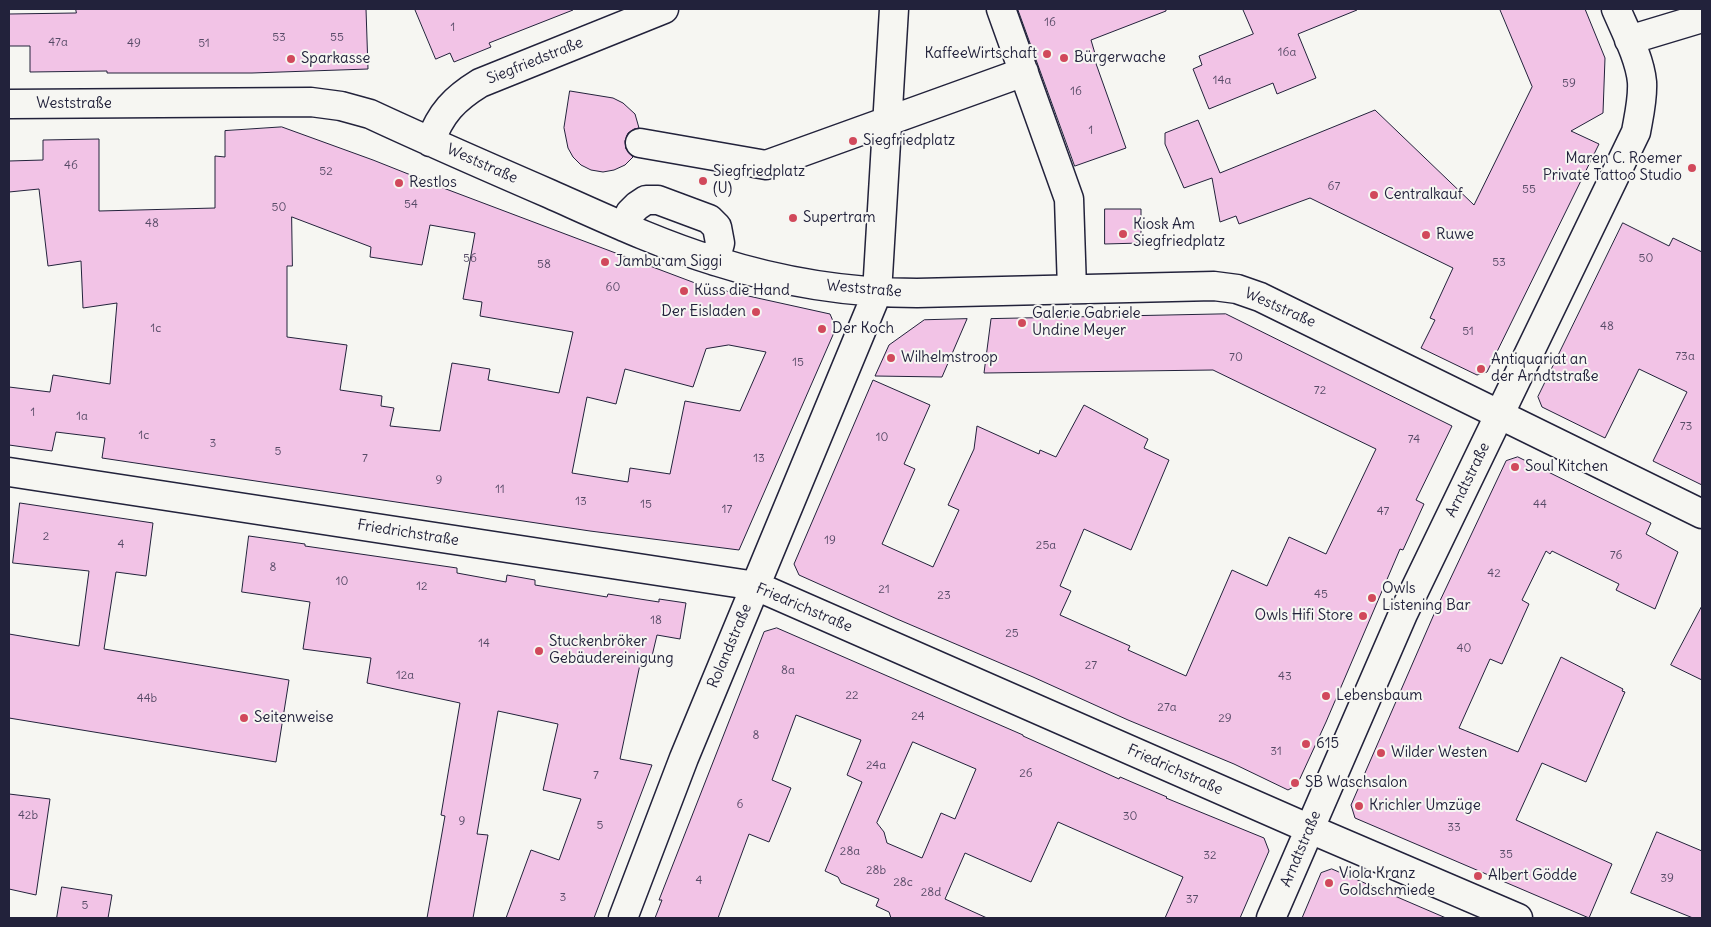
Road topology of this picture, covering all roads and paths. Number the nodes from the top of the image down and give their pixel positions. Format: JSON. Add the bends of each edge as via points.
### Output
{"nodes":[{"id":1,"x":664,"y":9,"type":"edge"},
{"id":2,"x":894,"y":9,"type":"edge"},
{"id":3,"x":1001,"y":9,"type":"edge"},
{"id":4,"x":1616,"y":9,"type":"edge"},
{"id":5,"x":1702,"y":18,"type":"edge"},
{"id":6,"x":1629,"y":40,"type":"junction"},
{"id":7,"x":1024,"y":72,"type":"junction"},
{"id":8,"x":9,"y":104,"type":"edge"},
{"id":9,"x":887,"y":121,"type":"junction"},
{"id":10,"x":430,"y":142,"type":"junction"},
{"id":11,"x":640,"y":143,"type":"dead end"},
{"id":12,"x":624,"y":227,"type":"junction"},
{"id":13,"x":715,"y":261,"type":"junction"},
{"id":14,"x":1072,"y":289,"type":"junction"},
{"id":15,"x":877,"y":293,"type":"junction"},
{"id":16,"x":1500,"y":414,"type":"junction"},
{"id":17,"x":9,"y":472,"type":"edge"},
{"id":18,"x":1702,"y":514,"type":"edge"},
{"id":19,"x":756,"y":586,"type":"junction"},
{"id":20,"x":1310,"y":829,"type":"junction"},
{"id":21,"x":623,"y":918,"type":"edge"},
{"id":22,"x":1271,"y":918,"type":"edge"},
{"id":23,"x":1518,"y":918,"type":"edge"}],
"edges":[{"from":1,"to":10,"type":"street","name":"Siegfriedstraße","via":[[480,83],[461,95],[446,112]]},
{"from":2,"to":9,"type":"street"},
{"from":3,"to":7,"type":"street"},
{"from":4,"to":6,"type":"street","name":"Arndtstraße"},
{"from":5,"to":6,"type":"street"},
{"from":6,"to":16,"type":"street","name":"Arndtstraße","via":[[1642,80],[1642,104],[1636,132]]},
{"from":7,"to":9,"type":"street"},
{"from":7,"to":14,"type":"street","via":[[1069,199]]},
{"from":8,"to":10,"type":"street","name":"Weststraße","via":[[311,102],[370,114]]},
{"from":9,"to":11,"type":"street","via":[[766,165]]},
{"from":9,"to":15,"type":"street"},
{"from":10,"to":12,"type":"street","name":"Weststraße"},
{"from":12,"to":13,"type":"street","name":"Weststraße"},
{"from":12,"to":13,"type":"street","via":[[630,213],[646,200],[658,200],[709,219],[717,226],[720,243]]},
{"from":13,"to":15,"type":"street","name":"Weststraße","via":[[796,281]]},
{"from":14,"to":15,"type":"street","name":"Weststraße"},
{"from":14,"to":16,"type":"street","name":"Weststraße","via":[[1214,286],[1236,289],[1260,297]]},
{"from":15,"to":19,"type":"street","name":"Rolandstraße"},
{"from":16,"to":18,"type":"street","name":"Weststraße"},
{"from":16,"to":20,"type":"street","name":"Arndtstraße","via":[[1403,614]]},
{"from":17,"to":19,"type":"street","name":"Friedrichstraße"},
{"from":19,"to":20,"type":"street","name":"Friedrichstraße"},
{"from":19,"to":21,"type":"street","name":"Rolandstraße","via":[[684,758]]},
{"from":20,"to":22,"type":"street","name":"Arndtstraße"},
{"from":20,"to":23,"type":"street","name":"Friedrichstraße"}]}
